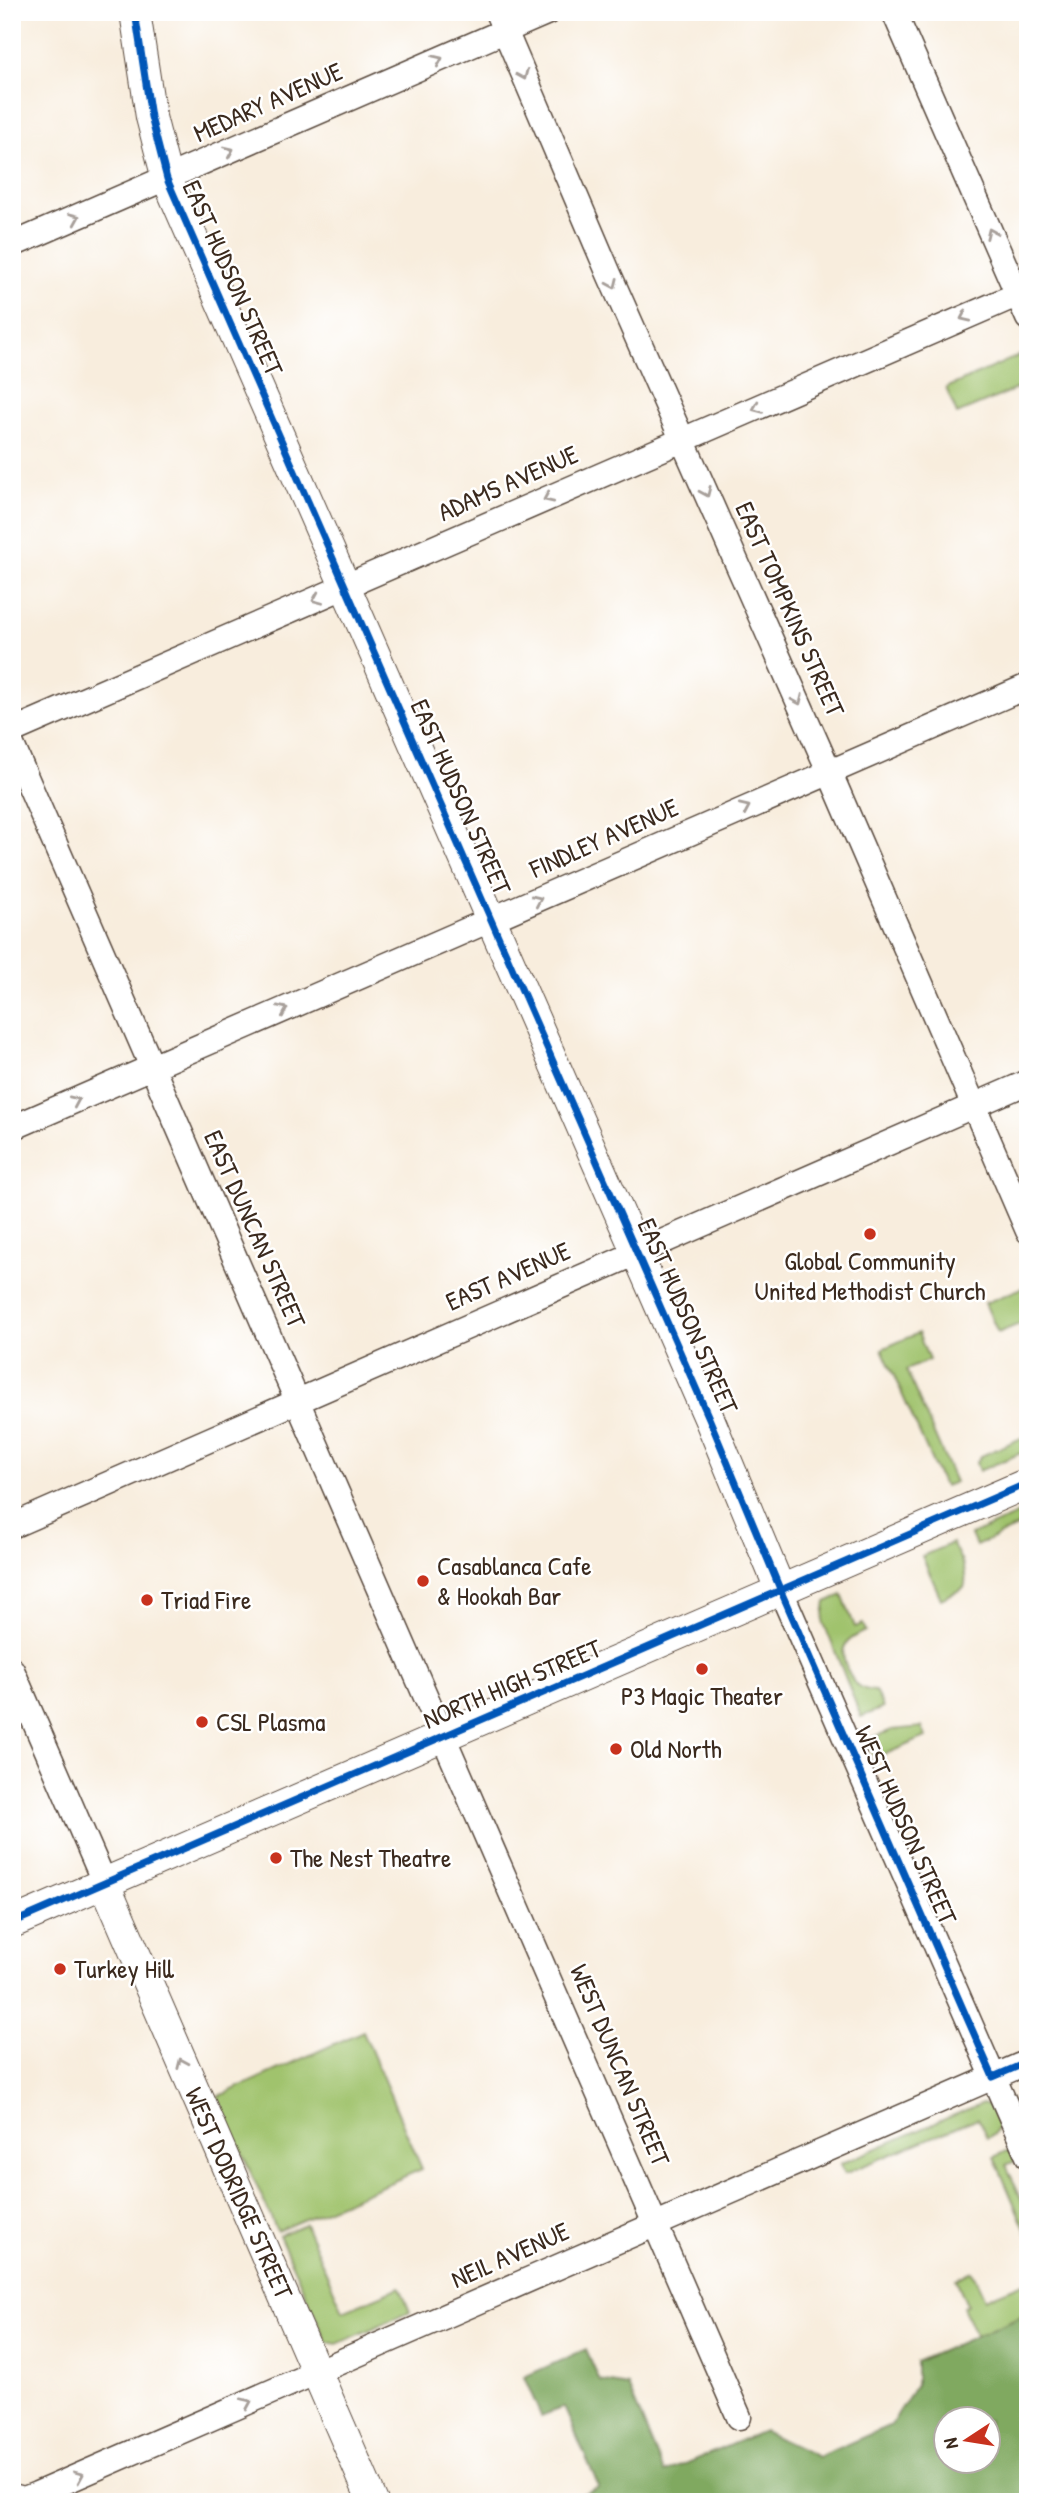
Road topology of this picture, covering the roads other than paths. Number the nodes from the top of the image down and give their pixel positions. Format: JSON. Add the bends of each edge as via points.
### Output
{"nodes":[{"id":1,"x":135,"y":12,"type":"edge"},
{"id":2,"x":548,"y":12,"type":"edge"},
{"id":3,"x":894,"y":12,"type":"edge"},
{"id":4,"x":501,"y":22,"type":"edge"},
{"id":5,"x":167,"y":179,"type":"junction"},
{"id":6,"x":12,"y":245,"type":"edge"},
{"id":7,"x":1023,"y":292,"type":"edge"},
{"id":8,"x":1028,"y":318,"type":"edge"},
{"id":9,"x":683,"y":440,"type":"junction"},
{"id":10,"x":346,"y":586,"type":"junction"},
{"id":11,"x":1028,"y":685,"type":"edge"},
{"id":12,"x":12,"y":731,"type":"edge"},
{"id":13,"x":12,"y":745,"type":"edge"},
{"id":14,"x":829,"y":771,"type":"junction"},
{"id":15,"x":492,"y":920,"type":"junction"},
{"id":16,"x":153,"y":1068,"type":"junction"},
{"id":17,"x":1028,"y":1082,"type":"edge"},
{"id":18,"x":974,"y":1105,"type":"junction"},
{"id":19,"x":12,"y":1128,"type":"edge"},
{"id":20,"x":1028,"y":1231,"type":"edge"},
{"id":21,"x":637,"y":1252,"type":"junction"},
{"id":22,"x":298,"y":1400,"type":"junction"},
{"id":23,"x":1028,"y":1483,"type":"edge"},
{"id":24,"x":12,"y":1526,"type":"edge"},
{"id":25,"x":780,"y":1589,"type":"junction"},
{"id":26,"x":12,"y":1670,"type":"edge"},
{"id":27,"x":444,"y":1736,"type":"junction"},
{"id":28,"x":105,"y":1884,"type":"junction"},
{"id":29,"x":12,"y":1923,"type":"edge"},
{"id":30,"x":1028,"y":2062,"type":"edge"},
{"id":31,"x":993,"y":2077,"type":"junction"},
{"id":32,"x":1028,"y":2156,"type":"edge"},
{"id":33,"x":657,"y":2224,"type":"junction"},
{"id":34,"x":317,"y":2372,"type":"junction"},
{"id":35,"x":739,"y":2417,"type":"dead end"},
{"id":36,"x":14,"y":2497,"type":"edge"},
{"id":37,"x":373,"y":2502,"type":"edge"}],
"edges":[{"from":1,"to":5,"type":"main road","name":"EAST HUDSON STREET","via":[[151,117]]},
{"from":2,"to":4,"type":"street","name":"MEDARY AVENUE"},
{"from":7,"to":3,"type":"street","one_way":true},
{"from":5,"to":4,"type":"street","name":"MEDARY AVENUE","one_way":true},
{"from":4,"to":9,"type":"street","name":"EAST TOMPKINS STREET","one_way":true},
{"from":6,"to":5,"type":"street","name":"MEDARY AVENUE","one_way":true},
{"from":5,"to":10,"type":"main road","name":"EAST HUDSON STREET"},
{"from":7,"to":8,"type":"street"},
{"from":7,"to":9,"type":"street","name":"ADAMS AVENUE","one_way":true},
{"from":9,"to":10,"type":"street","name":"ADAMS AVENUE","one_way":true},
{"from":9,"to":14,"type":"street","name":"EAST TOMPKINS STREET","one_way":true},
{"from":10,"to":12,"type":"street","name":"ADAMS AVENUE","one_way":true},
{"from":10,"to":15,"type":"main road","name":"EAST HUDSON STREET"},
{"from":11,"to":14,"type":"street","name":"FINDLEY AVENUE"},
{"from":13,"to":16,"type":"street","name":"EAST DUNCAN STREET"},
{"from":15,"to":14,"type":"street","name":"FINDLEY AVENUE","one_way":true},
{"from":14,"to":18,"type":"street","name":"EAST TOMPKINS STREET"},
{"from":16,"to":15,"type":"street","name":"FINDLEY AVENUE","one_way":true},
{"from":15,"to":21,"type":"main road","name":"EAST HUDSON STREET"},
{"from":19,"to":16,"type":"street","name":"FINDLEY AVENUE","one_way":true},
{"from":16,"to":22,"type":"street","name":"EAST DUNCAN STREET"},
{"from":17,"to":18,"type":"street","name":"EAST AVENUE"},
{"from":18,"to":20,"type":"street","name":"EAST TOMPKINS STREET"},
{"from":18,"to":21,"type":"street","name":"EAST AVENUE"},
{"from":21,"to":22,"type":"street","name":"EAST AVENUE"},
{"from":21,"to":25,"type":"main road","name":"EAST HUDSON STREET"},
{"from":22,"to":24,"type":"street","name":"EAST AVENUE"},
{"from":22,"to":27,"type":"street","name":"EAST DUNCAN STREET"},
{"from":23,"to":25,"type":"main road","name":"NORTH HIGH STREET"},
{"from":25,"to":27,"type":"main road","name":"NORTH HIGH STREET"},
{"from":25,"to":31,"type":"street","name":"WEST HUDSON STREET"},
{"from":26,"to":28,"type":"street"},
{"from":27,"to":28,"type":"main road","name":"NORTH HIGH STREET"},
{"from":27,"to":33,"type":"street","name":"WEST DUNCAN STREET"},
{"from":28,"to":29,"type":"main road","name":"NORTH HIGH STREET"},
{"from":34,"to":28,"type":"main road","name":"WEST DODRIDGE STREET","one_way":true},
{"from":30,"to":31,"type":"street","name":"NEIL AVENUE"},
{"from":31,"to":32,"type":"street","name":"WEST HUDSON STREET"},
{"from":31,"to":33,"type":"street","name":"NEIL AVENUE"},
{"from":33,"to":34,"type":"street","name":"NEIL AVENUE"},
{"from":33,"to":35,"type":"street","name":"WEST DUNCAN STREET"},
{"from":36,"to":34,"type":"street","name":"NEIL AVENUE","one_way":true,"via":[[31,2496]]},
{"from":34,"to":37,"type":"main road","name":"WEST DODRIDGE STREET"}]}
